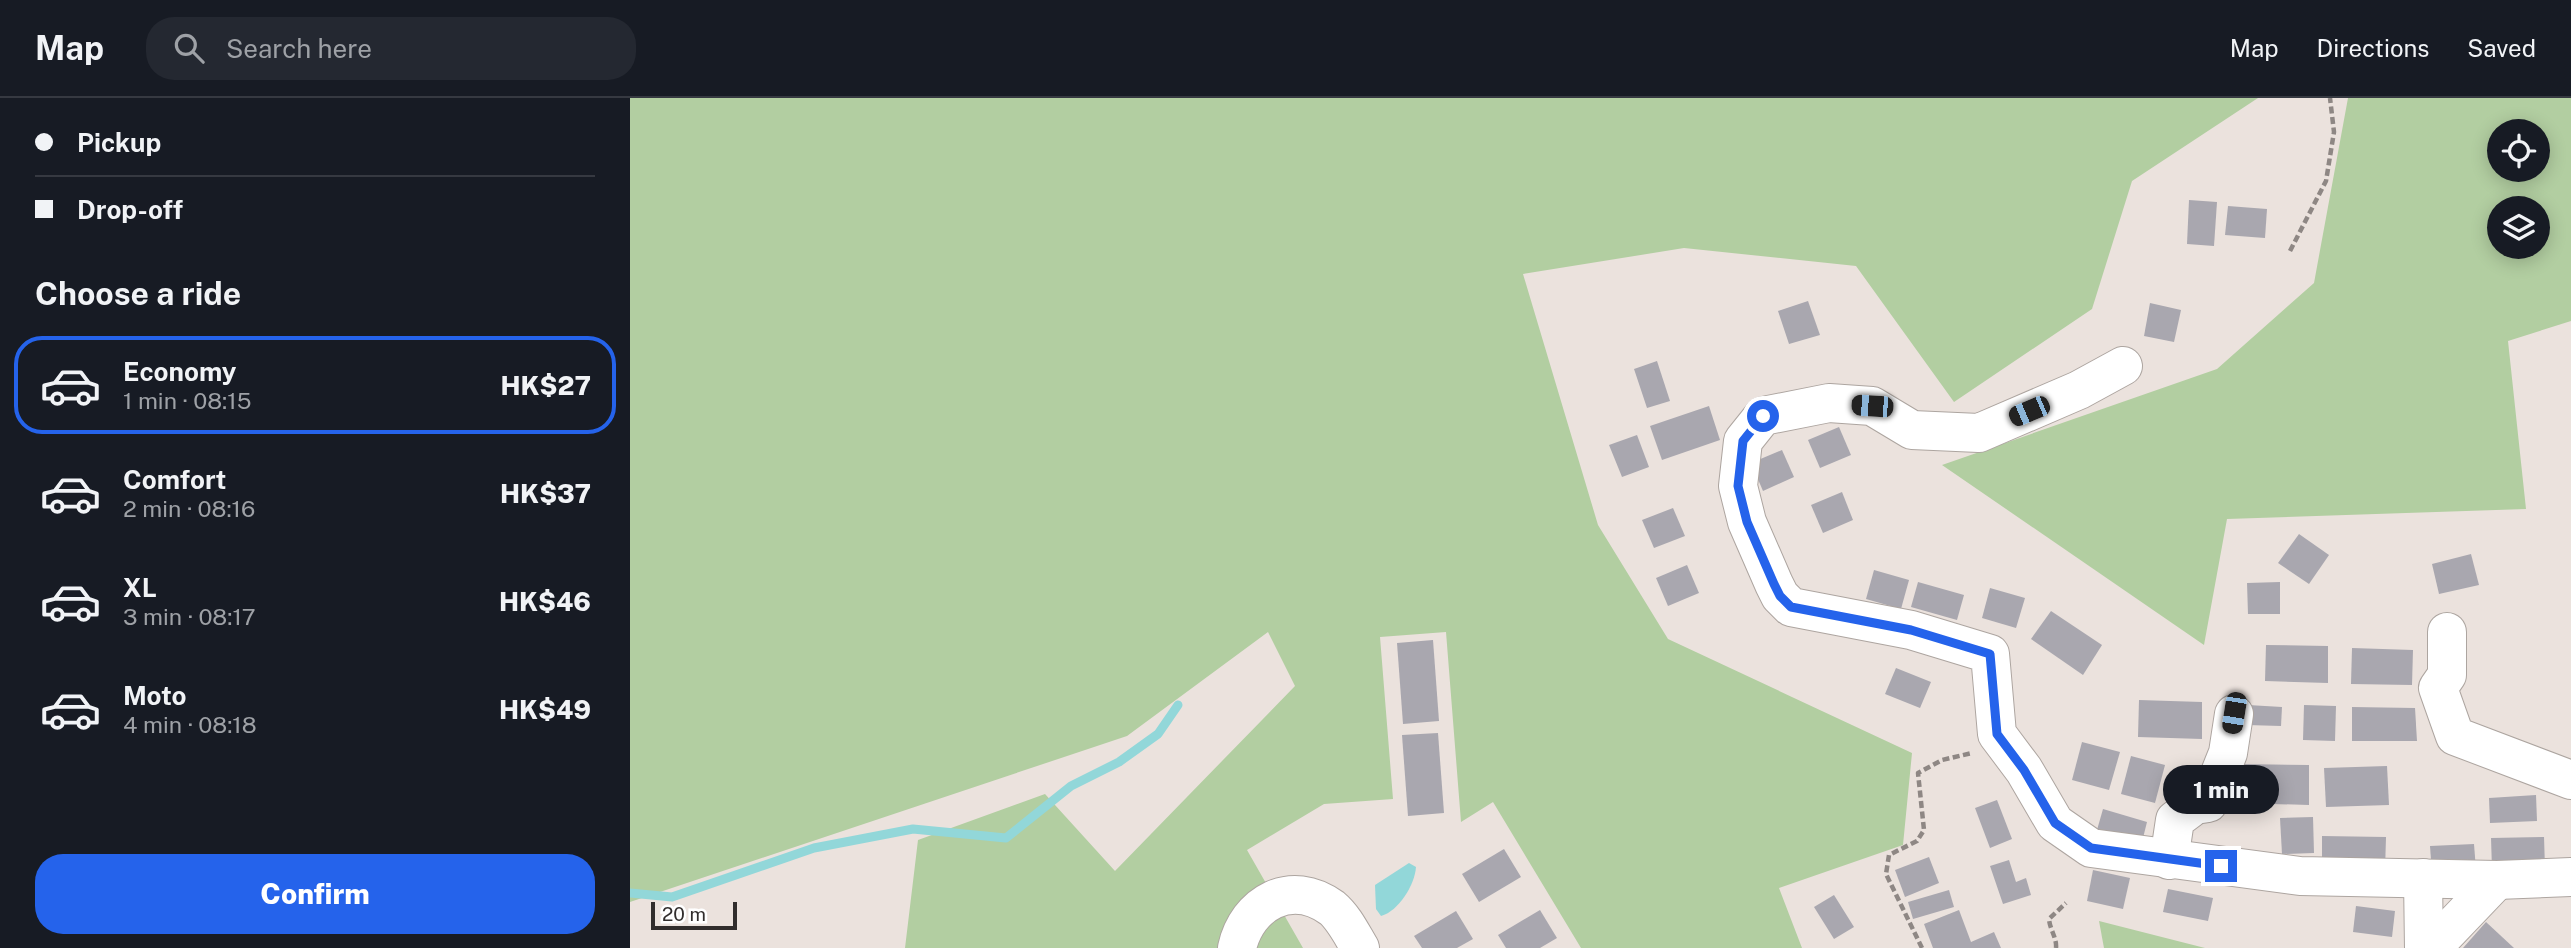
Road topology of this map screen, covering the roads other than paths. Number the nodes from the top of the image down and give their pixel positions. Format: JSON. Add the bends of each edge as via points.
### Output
{"nodes":[{"id":1,"x":2123,"y":366,"type":"dead end"},
{"id":2,"x":2447,"y":632,"type":"dead end"},
{"id":3,"x":2234,"y":713,"type":"dead end"},
{"id":4,"x":2571,"y":780,"type":"edge"},
{"id":5,"x":2169,"y":860,"type":"junction"},
{"id":6,"x":2571,"y":877,"type":"edge"},
{"id":7,"x":2423,"y":878,"type":"junction"},
{"id":8,"x":2497,"y":880,"type":"junction"},
{"id":9,"x":1237,"y":948,"type":"edge"},
{"id":10,"x":1360,"y":948,"type":"edge"},
{"id":11,"x":2424,"y":948,"type":"edge"},
{"id":12,"x":2432,"y":948,"type":"edge"}],
"edges":[{"from":1,"to":5,"type":"street","via":[[1979,433],[1912,429],[1872,406],[1829,403],[1763,416],[1743,441],[1738,486],[1747,522],[1780,596],[1791,607],[1911,630],[1990,654],[1997,734],[2055,823],[2091,848]]},
{"from":2,"to":4,"type":"street","via":[[2447,675],[2438,688],[2455,736]]},
{"from":3,"to":5,"type":"street","via":[[2228,753],[2208,803],[2195,805],[2175,820]]},
{"from":5,"to":7,"type":"street","via":[[2300,876]]},
{"from":6,"to":8,"type":"street"},
{"from":7,"to":8,"type":"street"},
{"from":7,"to":11,"type":"street"},
{"from":8,"to":12,"type":"street"},
{"from":9,"to":10,"type":"street","via":[[1240,933],[1259,907],[1289,895],[1321,901],[1334,910]]}]}
